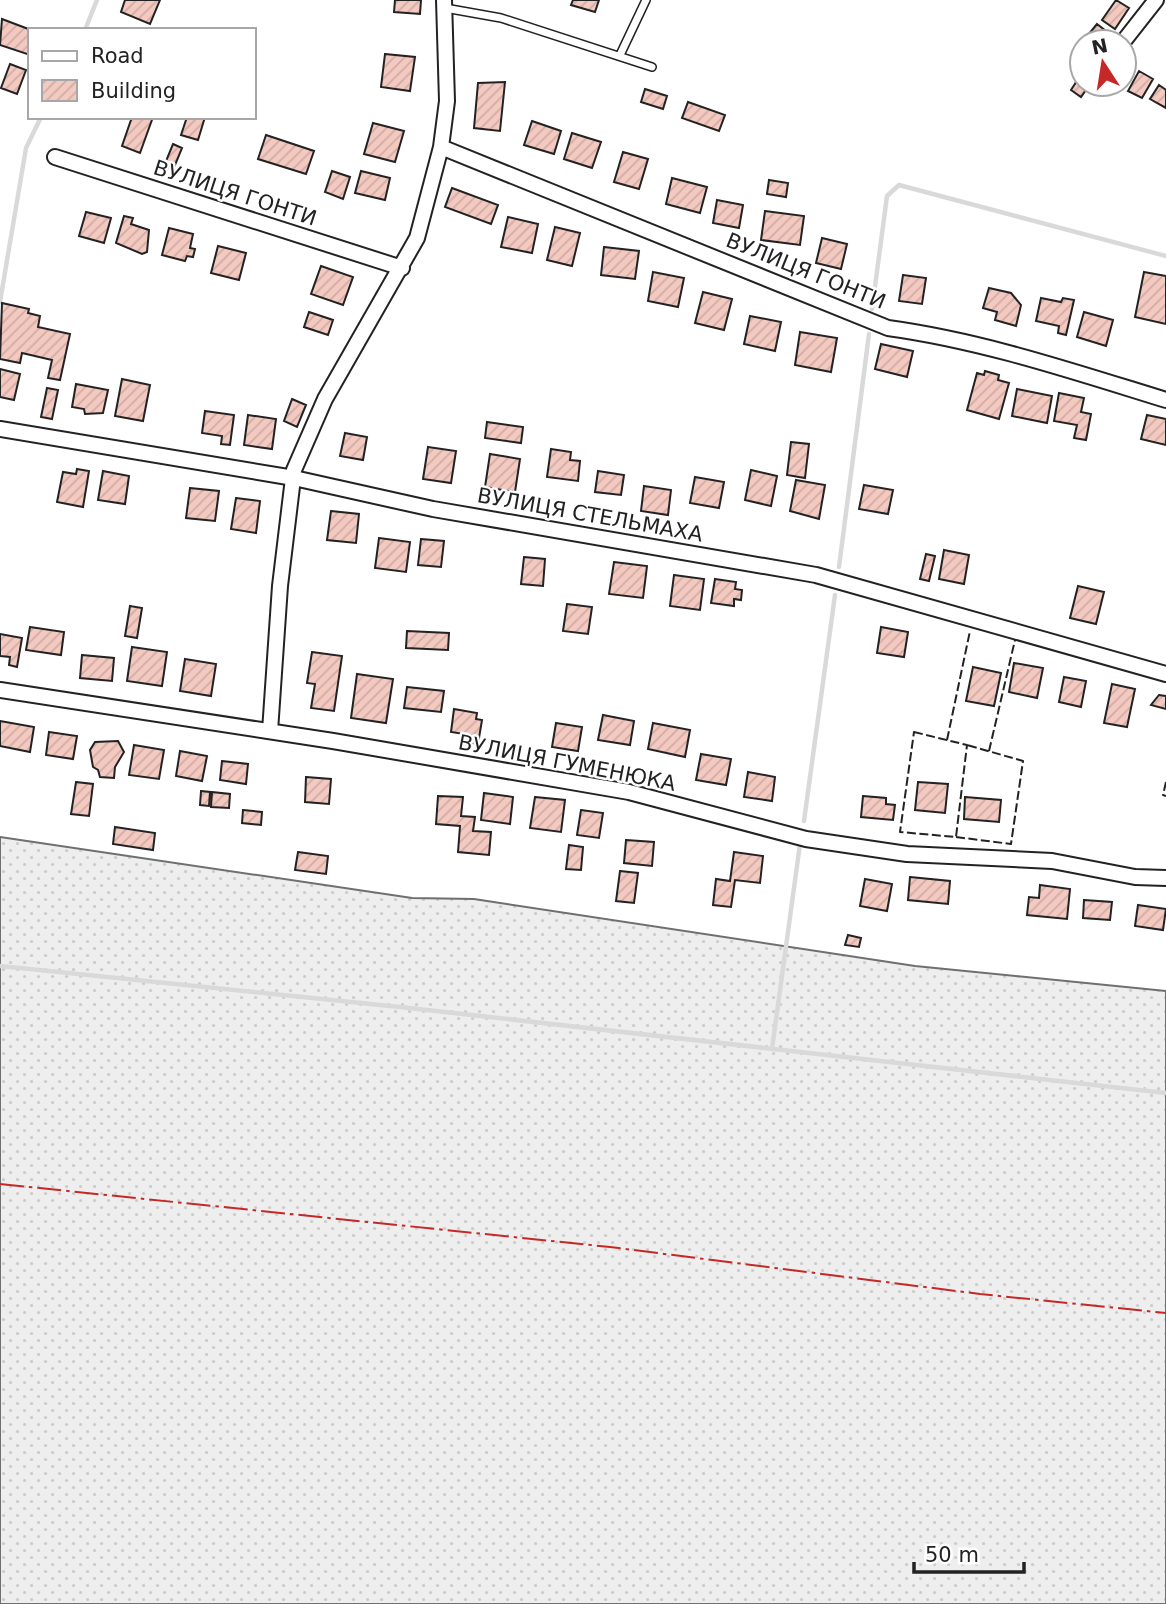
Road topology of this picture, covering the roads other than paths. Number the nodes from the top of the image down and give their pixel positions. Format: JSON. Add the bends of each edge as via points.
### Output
{"nodes":[{"id":1,"x":646,"y":0,"type":"edge"},
{"id":2,"x":1156,"y":0,"type":"edge"},
{"id":3,"x":444,"y":4,"type":"edge"},
{"id":4,"x":1134,"y":28,"type":"edge"},
{"id":5,"x":620,"y":55,"type":"junction"},
{"id":6,"x":652,"y":67,"type":"dead end"},
{"id":7,"x":441,"y":147,"type":"junction"},
{"id":8,"x":55,"y":157,"type":"dead end"},
{"id":9,"x":402,"y":268,"type":"junction"},
{"id":10,"x":1166,"y":400,"type":"edge"},
{"id":11,"x":0,"y":429,"type":"edge"},
{"id":12,"x":294,"y":478,"type":"junction"},
{"id":13,"x":1166,"y":674,"type":"edge"},
{"id":14,"x":0,"y":690,"type":"edge"},
{"id":15,"x":270,"y":731,"type":"junction"},
{"id":16,"x":1166,"y":878,"type":"edge"}],
"edges":[{"from":1,"to":5,"type":"lane"},
{"from":2,"to":4,"type":"street"},
{"from":3,"to":5,"type":"lane"},
{"from":3,"to":7,"type":"street","via":[[447,101]]},
{"from":5,"to":6,"type":"lane"},
{"from":7,"to":9,"type":"street","via":[[417,238]]},
{"from":7,"to":10,"type":"street","name":"ВУЛИЦЯ ГОНТИ","via":[[888,327],[946,337]]},
{"from":8,"to":9,"type":"street","name":"ВУЛИЦЯ ГОНТИ"},
{"from":9,"to":12,"type":"street","via":[[325,399]]},
{"from":11,"to":12,"type":"street","name":"ВУЛИЦЯ СТЕЛЬМАХА"},
{"from":12,"to":13,"type":"street","name":"ВУЛИЦЯ СТЕЛЬМАХА","via":[[433,509],[816,575]]},
{"from":12,"to":15,"type":"street","via":[[280,586]]},
{"from":14,"to":15,"type":"street","name":"ВУЛИЦЯ ГУМЕНЮКА"},
{"from":15,"to":16,"type":"street","name":"ВУЛИЦЯ ГУМЕНЮКА","via":[[629,792],[806,839],[907,854],[1052,861],[1135,877]]}]}
